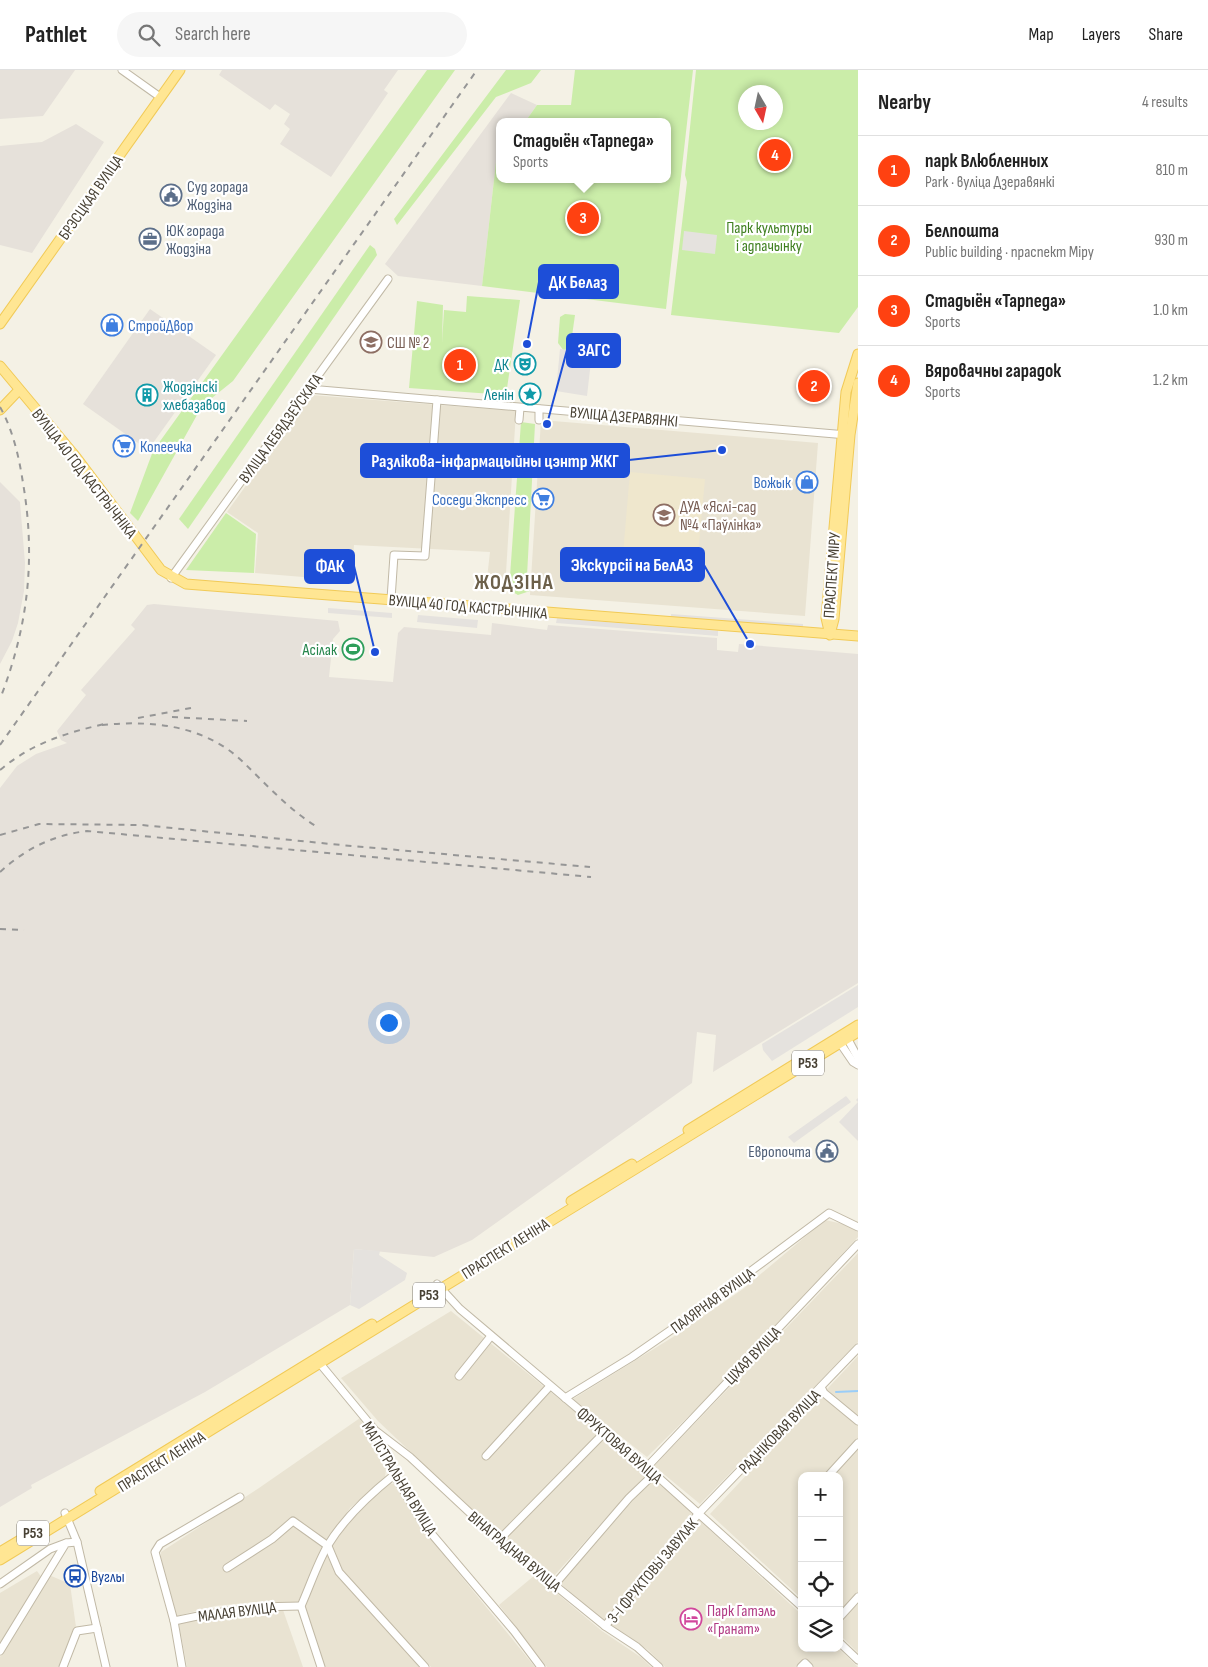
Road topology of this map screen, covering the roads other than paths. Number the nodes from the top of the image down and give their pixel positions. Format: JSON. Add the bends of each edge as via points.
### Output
{"nodes":[{"id":1,"x":122,"y":70,"type":"edge"},
{"id":2,"x":180,"y":70,"type":"edge"},
{"id":3,"x":160,"y":97,"type":"junction"},
{"id":4,"x":388,"y":279,"type":"dead end"},
{"id":5,"x":0,"y":324,"type":"edge"},
{"id":6,"x":858,"y":354,"type":"edge"},
{"id":7,"x":0,"y":366,"type":"edge"},
{"id":8,"x":858,"y":383,"type":"edge"},
{"id":9,"x":309,"y":389,"type":"junction"},
{"id":10,"x":19,"y":390,"type":"junction"},
{"id":11,"x":437,"y":400,"type":"junction"},
{"id":12,"x":520,"y":408,"type":"junction"},
{"id":13,"x":539,"y":409,"type":"junction"},
{"id":14,"x":0,"y":410,"type":"edge"},
{"id":15,"x":519,"y":420,"type":"dead end"},
{"id":16,"x":539,"y":420,"type":"dead end"},
{"id":17,"x":846,"y":435,"type":"junction"},
{"id":18,"x":171,"y":578,"type":"junction"},
{"id":19,"x":391,"y":599,"type":"junction"},
{"id":20,"x":830,"y":635,"type":"junction"},
{"id":21,"x":858,"y":636,"type":"edge"},
{"id":22,"x":858,"y":1025,"type":"edge"},
{"id":23,"x":858,"y":1032,"type":"edge"},
{"id":24,"x":842,"y":1039,"type":"junction"},
{"id":25,"x":858,"y":1058,"type":"edge"},
{"id":26,"x":858,"y":1065,"type":"edge"},
{"id":27,"x":858,"y":1228,"type":"edge"},
{"id":28,"x":858,"y":1244,"type":"edge"},
{"id":29,"x":439,"y":1286,"type":"junction"},
{"id":30,"x":491,"y":1336,"type":"junction"},
{"id":31,"x":858,"y":1348,"type":"edge"},
{"id":32,"x":318,"y":1360,"type":"junction"},
{"id":33,"x":459,"y":1376,"type":"dead end"},
{"id":34,"x":550,"y":1386,"type":"junction"},
{"id":35,"x":821,"y":1387,"type":"junction"},
{"id":36,"x":565,"y":1398,"type":"junction"},
{"id":37,"x":858,"y":1422,"type":"edge"},
{"id":38,"x":374,"y":1429,"type":"junction"},
{"id":39,"x":606,"y":1432,"type":"junction"},
{"id":40,"x":858,"y":1443,"type":"edge"},
{"id":41,"x":486,"y":1456,"type":"dead end"},
{"id":42,"x":647,"y":1467,"type":"junction"},
{"id":43,"x":832,"y":1472,"type":"edge"},
{"id":44,"x":654,"y":1474,"type":"junction"},
{"id":45,"x":394,"y":1475,"type":"junction"},
{"id":46,"x":240,"y":1497,"type":"dead end"},
{"id":47,"x":83,"y":1509,"type":"junction"},
{"id":48,"x":699,"y":1513,"type":"junction"},
{"id":49,"x":66,"y":1516,"type":"junction"},
{"id":50,"x":54,"y":1527,"type":"junction"},
{"id":51,"x":73,"y":1533,"type":"junction"},
{"id":52,"x":498,"y":1540,"type":"junction"},
{"id":53,"x":77,"y":1542,"type":"junction"},
{"id":54,"x":66,"y":1543,"type":"junction"},
{"id":55,"x":328,"y":1546,"type":"junction"},
{"id":56,"x":0,"y":1552,"type":"edge"},
{"id":57,"x":0,"y":1560,"type":"edge"},
{"id":58,"x":226,"y":1568,"type":"dead end"},
{"id":59,"x":0,"y":1584,"type":"edge"},
{"id":60,"x":555,"y":1584,"type":"junction"},
{"id":61,"x":858,"y":1597,"type":"edge"},
{"id":62,"x":798,"y":1603,"type":"edge"},
{"id":63,"x":301,"y":1606,"type":"junction"},
{"id":64,"x":843,"y":1614,"type":"edge"},
{"id":65,"x":174,"y":1621,"type":"junction"},
{"id":66,"x":605,"y":1626,"type":"junction"},
{"id":67,"x":97,"y":1628,"type":"junction"},
{"id":68,"x":843,"y":1646,"type":"edge"},
{"id":69,"x":0,"y":1651,"type":"edge"},
{"id":70,"x":858,"y":1660,"type":"edge"},
{"id":71,"x":63,"y":1667,"type":"edge"},
{"id":72,"x":106,"y":1667,"type":"edge"},
{"id":73,"x":182,"y":1667,"type":"edge"},
{"id":74,"x":321,"y":1667,"type":"edge"},
{"id":75,"x":425,"y":1667,"type":"edge"},
{"id":76,"x":541,"y":1667,"type":"edge"},
{"id":77,"x":659,"y":1667,"type":"edge"},
{"id":78,"x":800,"y":1667,"type":"edge"},
{"id":79,"x":809,"y":1667,"type":"edge"}],
"edges":[{"from":1,"to":3,"type":"street"},
{"from":2,"to":3,"type":"main road","name":"БРЭСЦКАЯ ВУЛІЦА"},
{"from":3,"to":5,"type":"main road","name":"БРЭСЦКАЯ ВУЛІЦА"},
{"from":4,"to":9,"type":"street","name":"ВУЛІЦА ЛЕБЯДЗЕЎСКАГА"},
{"from":6,"to":17,"type":"main road","name":"ПРАСПЕКТ МІРУ","via":[[846,392]]},
{"from":7,"to":10,"type":"main road"},
{"from":8,"to":17,"type":"main road","name":"ПРАСПЕКТ МІРУ"},
{"from":9,"to":11,"type":"street","name":"ВУЛІЦА ДЗЕРАВЯНКІ"},
{"from":9,"to":18,"type":"street","name":"ВУЛІЦА ЛЕБЯДЗЕЎСКАГА"},
{"from":10,"to":14,"type":"main road"},
{"from":10,"to":18,"type":"main road","name":"ВУЛІЦА 40 ГОД КАСТРЫЧНІКА","via":[[76,457],[138,542]]},
{"from":11,"to":12,"type":"street","name":"ВУЛІЦА ДЗЕРАВЯНКІ"},
{"from":11,"to":19,"type":"street","via":[[425,556],[394,555]]},
{"from":12,"to":13,"type":"street","name":"ВУЛІЦА ДЗЕРАВЯНКІ"},
{"from":12,"to":15,"type":"street"},
{"from":13,"to":16,"type":"street"},
{"from":13,"to":17,"type":"street","name":"ВУЛІЦА ДЗЕРАВЯНКІ"},
{"from":17,"to":20,"type":"main road","name":"ПРАСПЕКТ МІРУ","via":[[833,586],[834,619]]},
{"from":18,"to":19,"type":"main road","name":"ВУЛІЦА 40 ГОД КАСТРЫЧНІКА","via":[[186,584]]},
{"from":19,"to":20,"type":"main road","name":"ВУЛІЦА 40 ГОД КАСТРЫЧНІКА"},
{"from":20,"to":21,"type":"main road","name":"ВУЛІЦА 40 ГОД КАСТРЫЧНІКА"},
{"from":22,"to":24,"type":"main road","name":"ПРАСПЕКТ ЛЕНІНА","number":"Р53"},
{"from":23,"to":24,"type":"main road","name":"ПРАСПЕКТ ЛЕНІНА","number":"Р53"},
{"from":24,"to":25,"type":"street"},
{"from":24,"to":26,"type":"street","via":[[853,1062]]},
{"from":24,"to":29,"type":"main road","name":"ПРАСПЕКТ ЛЕНІНА","number":"Р53"},
{"from":27,"to":36,"type":"street","name":"ПАЛЯРНАЯ ВУЛІЦА","via":[[829,1213],[674,1328]]},
{"from":28,"to":42,"type":"street","name":"ЦІХАЯ ВУЛІЦА"},
{"from":29,"to":30,"type":"street","name":"ФРУКТОВАЯ ВУЛІЦА"},
{"from":29,"to":32,"type":"main road","name":"ПРАСПЕКТ ЛЕНІНА","number":"Р53"},
{"from":30,"to":33,"type":"street"},
{"from":30,"to":34,"type":"street","name":"ФРУКТОВАЯ ВУЛІЦА"},
{"from":31,"to":35,"type":"street","name":"РАДНІКОВАЯ ВУЛІЦА"},
{"from":32,"to":38,"type":"street","name":"МАГІСТРАЛЬНАЯ ВУЛІЦА"},
{"from":32,"to":47,"type":"main road","name":"ПРАСПЕКТ ЛЕНІНА","number":"Р53"},
{"from":32,"to":49,"type":"main road","name":"ПРАСПЕКТ ЛЕНІНА","number":"Р53"},
{"from":34,"to":36,"type":"street","name":"ФРУКТОВАЯ ВУЛІЦА"},
{"from":34,"to":41,"type":"street"},
{"from":35,"to":37,"type":"street"},
{"from":35,"to":48,"type":"street","name":"РАДНІКОВАЯ ВУЛІЦА"},
{"from":36,"to":39,"type":"street","name":"ФРУКТОВАЯ ВУЛІЦА"},
{"from":38,"to":45,"type":"street","name":"МАГІСТРАЛЬНАЯ ВУЛІЦА"},
{"from":38,"to":52,"type":"street","name":"ВІНАГРАДНАЯ ВУЛІЦА"},
{"from":39,"to":42,"type":"street","name":"ФРУКТОВАЯ ВУЛІЦА"},
{"from":39,"to":52,"type":"street"},
{"from":40,"to":43,"type":"street"},
{"from":42,"to":44,"type":"street","name":"ФРУКТОВАЯ ВУЛІЦА"},
{"from":44,"to":48,"type":"street","name":"ФРУКТОВАЯ ВУЛІЦА"},
{"from":44,"to":60,"type":"street","via":[[629,1498]]},
{"from":45,"to":55,"type":"street","via":[[369,1495]]},
{"from":45,"to":76,"type":"street","name":"МАГІСТРАЛЬНАЯ ВУЛІЦА","via":[[425,1526]]},
{"from":46,"to":65,"type":"street","via":[[160,1544],[155,1552]]},
{"from":47,"to":49,"type":"main road","name":"ПРАСПЕКТ ЛЕНІНА","number":"Р53"},
{"from":47,"to":51,"type":"street","via":[[74,1523]]},
{"from":48,"to":62,"type":"street","name":"ФРУКТОВАЯ ВУЛІЦА"},
{"from":48,"to":66,"type":"street","name":"3-І ФРУКТОВЫ ЗАВУЛАК"},
{"from":49,"to":50,"type":"main road","name":"ПРАСПЕКТ ЛЕНІНА","number":"Р53"},
{"from":49,"to":51,"type":"street"},
{"from":49,"to":56,"type":"main road","name":"ПРАСПЕКТ ЛЕНІНА","number":"Р53"},
{"from":50,"to":51,"type":"street","via":[[64,1525]]},
{"from":50,"to":57,"type":"main road","name":"ПРАСПЕКТ ЛЕНІНА","number":"Р53"},
{"from":51,"to":53,"type":"street"},
{"from":52,"to":60,"type":"street","name":"ВІНАГРАДНАЯ ВУЛІЦА"},
{"from":53,"to":54,"type":"street"},
{"from":53,"to":67,"type":"street"},
{"from":54,"to":59,"type":"street","via":[[50,1549]]},
{"from":54,"to":69,"type":"street"},
{"from":55,"to":58,"type":"street","via":[[293,1521],[272,1539]]},
{"from":55,"to":63,"type":"street"},
{"from":55,"to":75,"type":"street","via":[[340,1572]]},
{"from":60,"to":66,"type":"street","name":"ВІНАГРАДНАЯ ВУЛІЦА"},
{"from":61,"to":64,"type":"street"},
{"from":63,"to":65,"type":"street","name":"МАЛАЯ ВУЛІЦА","via":[[215,1611]]},
{"from":63,"to":74,"type":"street"},
{"from":65,"to":73,"type":"street"},
{"from":66,"to":77,"type":"street","name":"ВІНАГРАДНАЯ ВУЛІЦА","via":[[637,1647]]},
{"from":67,"to":71,"type":"street","via":[[77,1631]]},
{"from":67,"to":72,"type":"street"},
{"from":68,"to":70,"type":"street"},
{"from":78,"to":79,"type":"street","via":[[804,1663]]}]}
